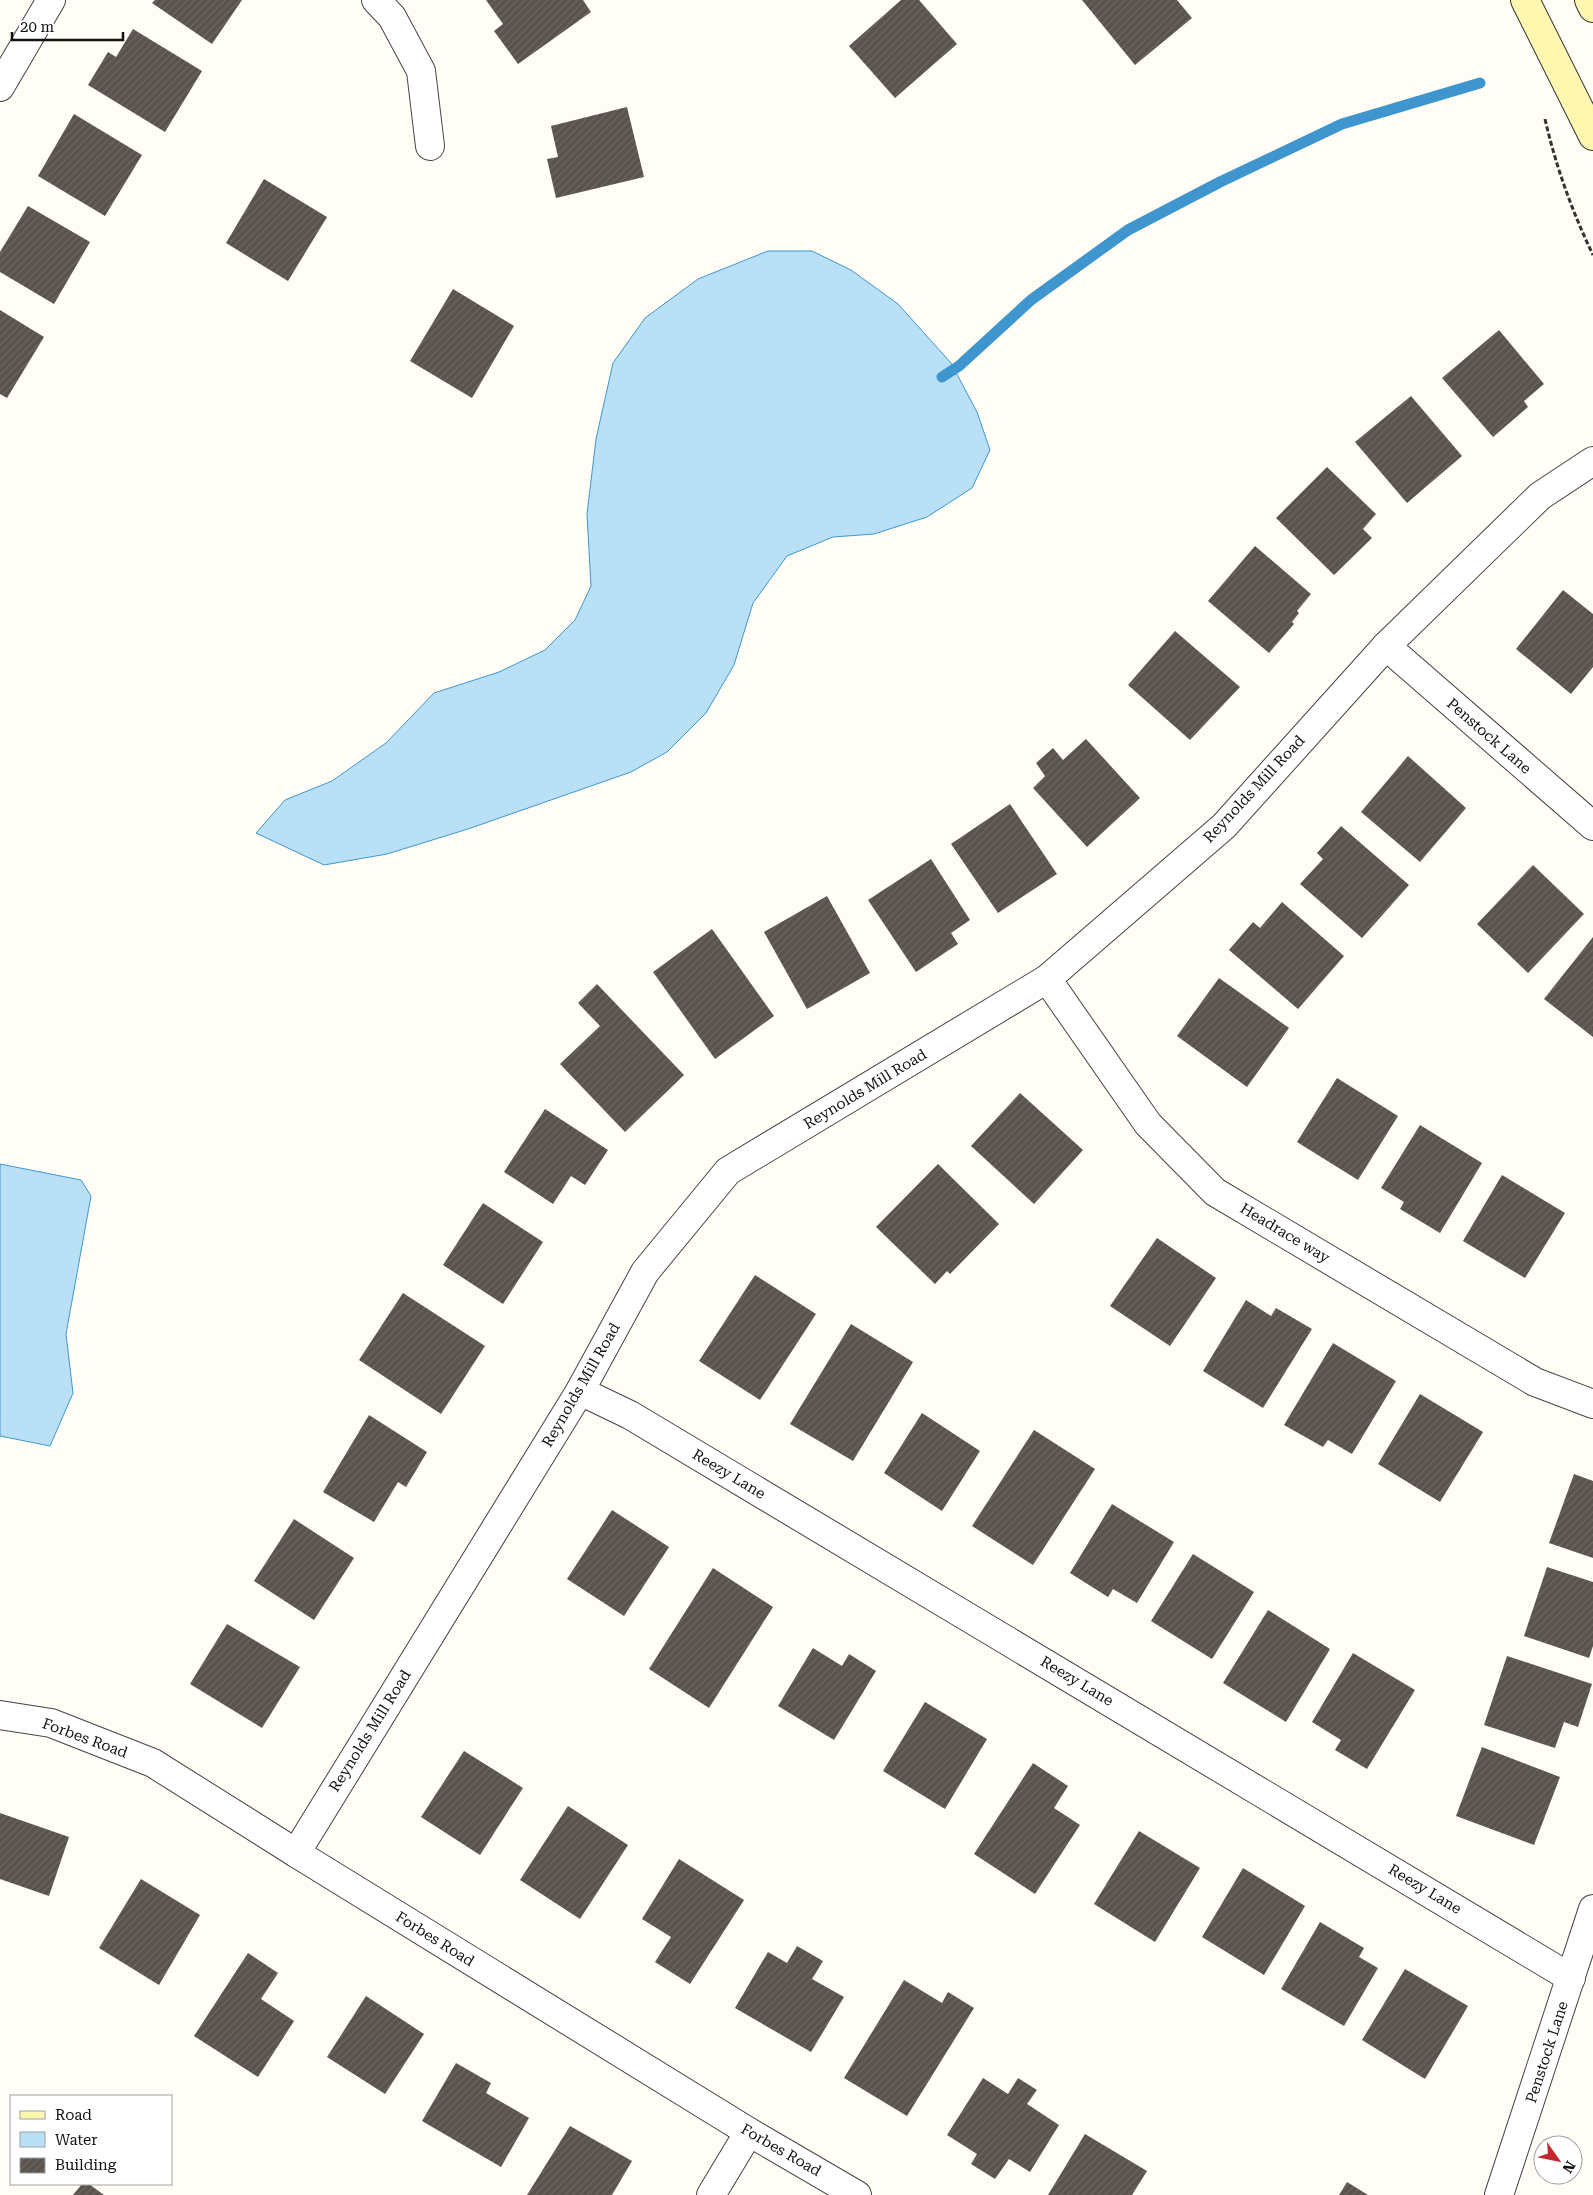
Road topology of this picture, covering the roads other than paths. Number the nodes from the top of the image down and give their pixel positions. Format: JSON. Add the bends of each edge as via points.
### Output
{"nodes":[{"id":1,"x":51,"y":0,"type":"edge"},
{"id":2,"x":376,"y":0,"type":"edge"},
{"id":3,"x":1525,"y":0,"type":"edge"},
{"id":4,"x":1589,"y":0,"type":"edge"},
{"id":5,"x":1593,"y":8,"type":"edge"},
{"id":6,"x":0,"y":87,"type":"edge"},
{"id":7,"x":1593,"y":136,"type":"edge"},
{"id":8,"x":430,"y":146,"type":"dead end"},
{"id":9,"x":1593,"y":461,"type":"edge"},
{"id":10,"x":1386,"y":646,"type":"junction"},
{"id":11,"x":1593,"y":826,"type":"edge"},
{"id":12,"x":1048,"y":979,"type":"junction"},
{"id":13,"x":580,"y":1391,"type":"junction"},
{"id":14,"x":1593,"y":1404,"type":"edge"},
{"id":15,"x":0,"y":1715,"type":"edge"},
{"id":16,"x":296,"y":1853,"type":"junction"},
{"id":17,"x":1593,"y":1909,"type":"edge"},
{"id":18,"x":1571,"y":1978,"type":"junction"},
{"id":19,"x":749,"y":2132,"type":"junction"},
{"id":20,"x":711,"y":2195,"type":"edge"},
{"id":21,"x":857,"y":2195,"type":"edge"},
{"id":22,"x":1499,"y":2195,"type":"edge"}],
"edges":[{"from":1,"to":6,"type":"street"},
{"from":2,"to":8,"type":"street","via":[[392,16],[421,71]]},
{"from":3,"to":7,"type":"main road"},
{"from":4,"to":5,"type":"main road"},
{"from":9,"to":10,"type":"street","name":"Reynolds Mill Road","via":[[1540,496]]},
{"from":10,"to":11,"type":"street","name":"Penstock Lane"},
{"from":10,"to":12,"type":"street","name":"Reynolds Mill Road","via":[[1224,826]]},
{"from":12,"to":13,"type":"street","name":"Reynolds Mill Road","via":[[728,1171],[645,1272]]},
{"from":12,"to":14,"type":"street","name":"Headrace way","via":[[1148,1124],[1215,1192],[1536,1382]]},
{"from":13,"to":16,"type":"street","name":"Reynolds Mill Road"},
{"from":13,"to":18,"type":"street","name":"Reezy Lane","via":[[639,1420]]},
{"from":15,"to":16,"type":"street","name":"Forbes Road","via":[[51,1723],[152,1763]]},
{"from":16,"to":19,"type":"street","name":"Forbes Road"},
{"from":17,"to":18,"type":"street","name":"Penstock Lane"},
{"from":18,"to":22,"type":"street","name":"Penstock Lane"},
{"from":19,"to":20,"type":"street"},
{"from":19,"to":21,"type":"street","name":"Forbes Road"}]}
